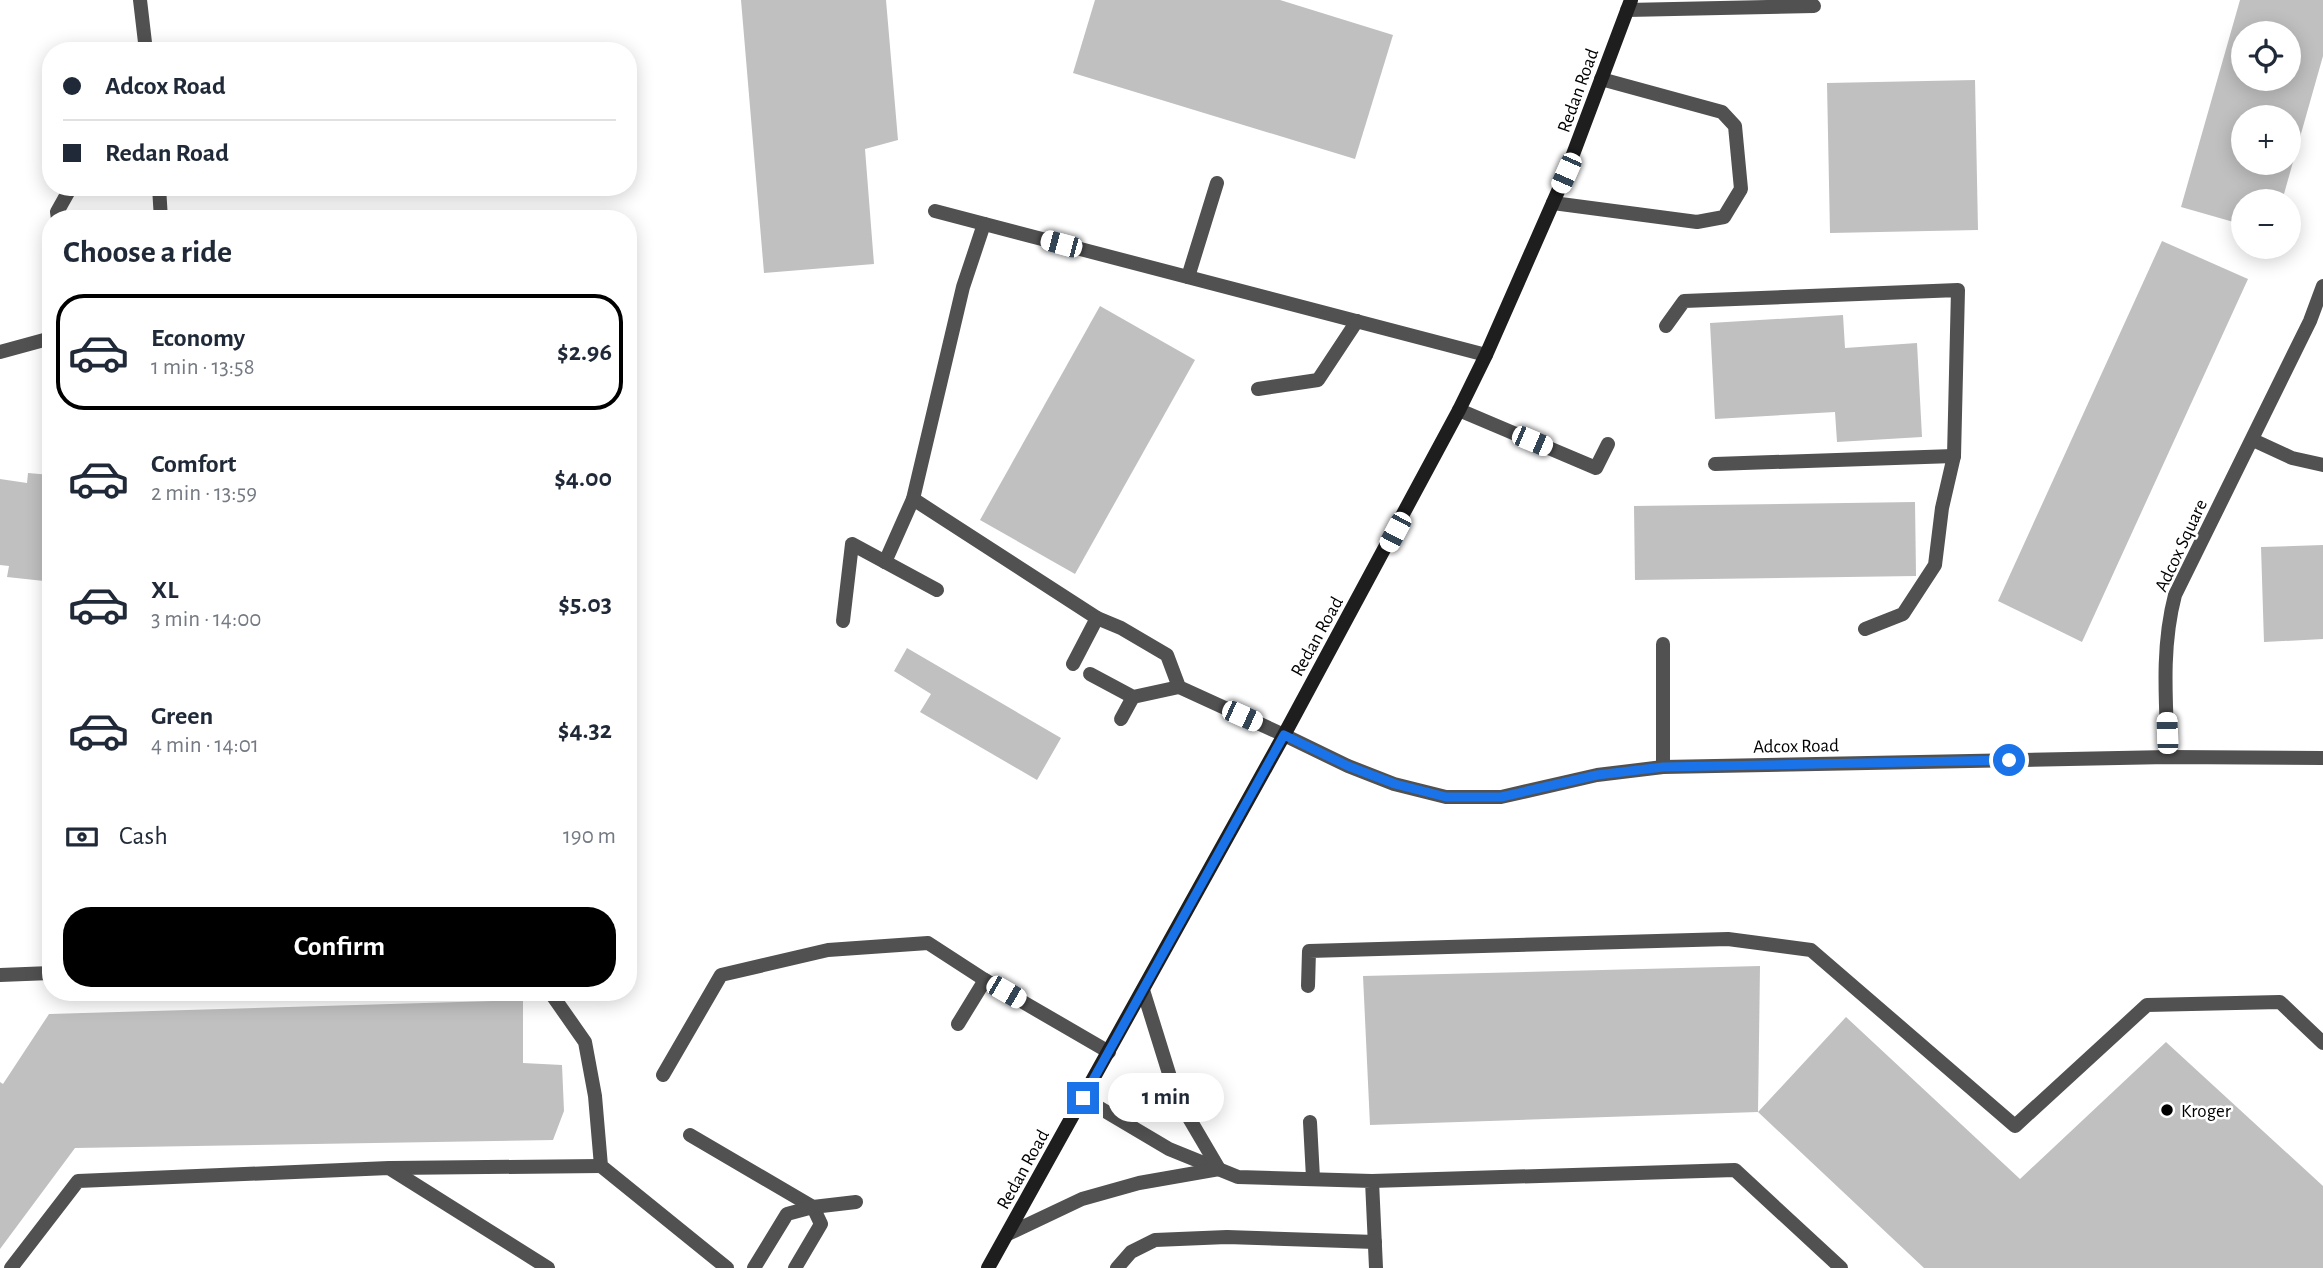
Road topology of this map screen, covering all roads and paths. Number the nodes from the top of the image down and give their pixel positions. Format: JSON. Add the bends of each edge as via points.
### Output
{"nodes":[{"id":1,"x":140,"y":0,"type":"edge"},
{"id":2,"x":1629,"y":5,"type":"edge"},
{"id":3,"x":1814,"y":6,"type":"dead end"},
{"id":4,"x":145,"y":42,"type":"edge"},
{"id":5,"x":1601,"y":79,"type":"junction"},
{"id":6,"x":1217,"y":183,"type":"dead end"},
{"id":7,"x":1553,"y":204,"type":"junction"},
{"id":8,"x":935,"y":211,"type":"dead end"},
{"id":9,"x":984,"y":224,"type":"junction"},
{"id":10,"x":1188,"y":277,"type":"junction"},
{"id":11,"x":2323,"y":286,"type":"edge"},
{"id":12,"x":1357,"y":321,"type":"junction"},
{"id":13,"x":1665,"y":326,"type":"dead end"},
{"id":14,"x":42,"y":341,"type":"edge"},
{"id":15,"x":0,"y":352,"type":"edge"},
{"id":16,"x":1486,"y":355,"type":"junction"},
{"id":17,"x":1258,"y":389,"type":"dead end"},
{"id":18,"x":1459,"y":410,"type":"junction"},
{"id":19,"x":2253,"y":440,"type":"junction"},
{"id":20,"x":1608,"y":444,"type":"dead end"},
{"id":21,"x":1954,"y":456,"type":"junction"},
{"id":22,"x":1714,"y":464,"type":"dead end"},
{"id":23,"x":2323,"y":465,"type":"edge"},
{"id":24,"x":913,"y":499,"type":"junction"},
{"id":25,"x":885,"y":562,"type":"junction"},
{"id":26,"x":937,"y":590,"type":"dead end"},
{"id":27,"x":1097,"y":618,"type":"junction"},
{"id":28,"x":843,"y":621,"type":"dead end"},
{"id":29,"x":1866,"y":629,"type":"dead end"},
{"id":30,"x":1663,"y":644,"type":"dead end"},
{"id":31,"x":1073,"y":664,"type":"dead end"},
{"id":32,"x":1090,"y":674,"type":"dead end"},
{"id":33,"x":1179,"y":687,"type":"junction"},
{"id":34,"x":1133,"y":697,"type":"junction"},
{"id":35,"x":1121,"y":719,"type":"dead end"},
{"id":36,"x":1284,"y":735,"type":"junction"},
{"id":37,"x":2168,"y":757,"type":"junction"},
{"id":38,"x":2323,"y":758,"type":"edge"},
{"id":39,"x":1663,"y":767,"type":"junction"},
{"id":40,"x":42,"y":973,"type":"edge"},
{"id":41,"x":0,"y":975,"type":"edge"},
{"id":42,"x":985,"y":981,"type":"junction"},
{"id":43,"x":1308,"y":986,"type":"dead end"},
{"id":44,"x":1143,"y":990,"type":"junction"},
{"id":45,"x":556,"y":1001,"type":"edge"},
{"id":46,"x":958,"y":1024,"type":"dead end"},
{"id":47,"x":2323,"y":1043,"type":"edge"},
{"id":48,"x":1109,"y":1052,"type":"junction"},
{"id":49,"x":663,"y":1075,"type":"dead end"},
{"id":50,"x":1083,"y":1098,"type":"junction"},
{"id":51,"x":1310,"y":1122,"type":"dead end"},
{"id":52,"x":690,"y":1135,"type":"dead end"},
{"id":53,"x":601,"y":1166,"type":"junction"},
{"id":54,"x":389,"y":1168,"type":"junction"},
{"id":55,"x":1219,"y":1169,"type":"junction"},
{"id":56,"x":1312,"y":1178,"type":"junction"},
{"id":57,"x":1372,"y":1181,"type":"junction"},
{"id":58,"x":856,"y":1202,"type":"dead end"},
{"id":59,"x":813,"y":1207,"type":"junction"},
{"id":60,"x":1008,"y":1234,"type":"junction"},
{"id":61,"x":1375,"y":1242,"type":"junction"},
{"id":62,"x":11,"y":1268,"type":"edge"},
{"id":63,"x":548,"y":1268,"type":"edge"},
{"id":64,"x":727,"y":1268,"type":"edge"},
{"id":65,"x":754,"y":1268,"type":"edge"},
{"id":66,"x":795,"y":1268,"type":"edge"},
{"id":67,"x":988,"y":1268,"type":"edge"},
{"id":68,"x":1117,"y":1268,"type":"edge"},
{"id":69,"x":1376,"y":1268,"type":"edge"},
{"id":70,"x":1841,"y":1268,"type":"edge"}],
"edges":[{"from":1,"to":4,"type":"street"},
{"from":2,"to":3,"type":"street"},
{"from":2,"to":5,"type":"main road","name":"Redan Road"},
{"from":5,"to":7,"type":"main road","name":"Redan Road"},
{"from":5,"to":7,"type":"street","via":[[1722,112],[1735,126],[1741,189],[1724,217],[1697,222]]},
{"from":6,"to":10,"type":"street"},
{"from":7,"to":16,"type":"main road","name":"Redan Road"},
{"from":8,"to":9,"type":"street"},
{"from":9,"to":10,"type":"street"},
{"from":9,"to":24,"type":"street","via":[[964,287]]},
{"from":10,"to":12,"type":"street"},
{"from":11,"to":19,"type":"street","name":"Adcox Square"},
{"from":12,"to":16,"type":"street"},
{"from":12,"to":17,"type":"street","via":[[1318,380]]},
{"from":13,"to":21,"type":"street","via":[[1684,301],[1958,290]]},
{"from":14,"to":15,"type":"street"},
{"from":16,"to":18,"type":"main road","name":"Redan Road"},
{"from":18,"to":20,"type":"street","via":[[1596,468]]},
{"from":18,"to":36,"type":"main road","name":"Redan Road"},
{"from":19,"to":23,"type":"street","via":[[2292,458]]},
{"from":19,"to":37,"type":"street","name":"Adcox Square","via":[[2175,595],[2167,623]]},
{"from":21,"to":22,"type":"street"},
{"from":21,"to":29,"type":"street","via":[[1935,565],[1903,614]]},
{"from":24,"to":25,"type":"street"},
{"from":24,"to":27,"type":"street"},
{"from":25,"to":26,"type":"street"},
{"from":25,"to":28,"type":"street","via":[[852,544]]},
{"from":27,"to":31,"type":"street"},
{"from":27,"to":33,"type":"street","via":[[1167,655]]},
{"from":30,"to":39,"type":"street"},
{"from":32,"to":34,"type":"street"},
{"from":33,"to":34,"type":"street"},
{"from":33,"to":36,"type":"street","name":"Adcox Road"},
{"from":34,"to":35,"type":"street"},
{"from":36,"to":39,"type":"street","name":"Adcox Road","via":[[1395,784],[1446,797],[1501,797],[1597,775]]},
{"from":36,"to":44,"type":"main road","name":"Redan Road"},
{"from":37,"to":38,"type":"street","name":"Adcox Road"},
{"from":37,"to":39,"type":"street","name":"Adcox Road"},
{"from":40,"to":41,"type":"street"},
{"from":42,"to":46,"type":"street"},
{"from":42,"to":48,"type":"street"},
{"from":42,"to":49,"type":"street","via":[[928,943],[828,950],[721,975]]},
{"from":43,"to":47,"type":"street","via":[[1309,951],[1728,939],[1811,950],[2015,1126],[2147,1005],[2280,1002]]},
{"from":44,"to":48,"type":"main road","name":"Redan Road"},
{"from":44,"to":55,"type":"street","via":[[1171,1080]]},
{"from":45,"to":53,"type":"street","via":[[585,1042]]},
{"from":48,"to":50,"type":"main road","name":"Redan Road"},
{"from":50,"to":55,"type":"street","via":[[1169,1149]]},
{"from":50,"to":60,"type":"main road","name":"Redan Road"},
{"from":51,"to":56,"type":"street"},
{"from":52,"to":59,"type":"street"},
{"from":53,"to":54,"type":"street"},
{"from":53,"to":64,"type":"street"},
{"from":54,"to":62,"type":"street","via":[[78,1181]]},
{"from":54,"to":63,"type":"street"},
{"from":55,"to":56,"type":"street","via":[[1238,1177]]},
{"from":55,"to":60,"type":"street","via":[[1082,1199]]},
{"from":56,"to":57,"type":"street"},
{"from":57,"to":61,"type":"street"},
{"from":57,"to":70,"type":"street","via":[[1735,1170]]},
{"from":58,"to":59,"type":"street"},
{"from":59,"to":65,"type":"street","via":[[787,1214]]},
{"from":59,"to":66,"type":"street","via":[[821,1224]]},
{"from":60,"to":67,"type":"main road","name":"Redan Road"},
{"from":61,"to":68,"type":"street","via":[[1227,1237],[1155,1240],[1131,1252]]},
{"from":61,"to":69,"type":"street"}]}
